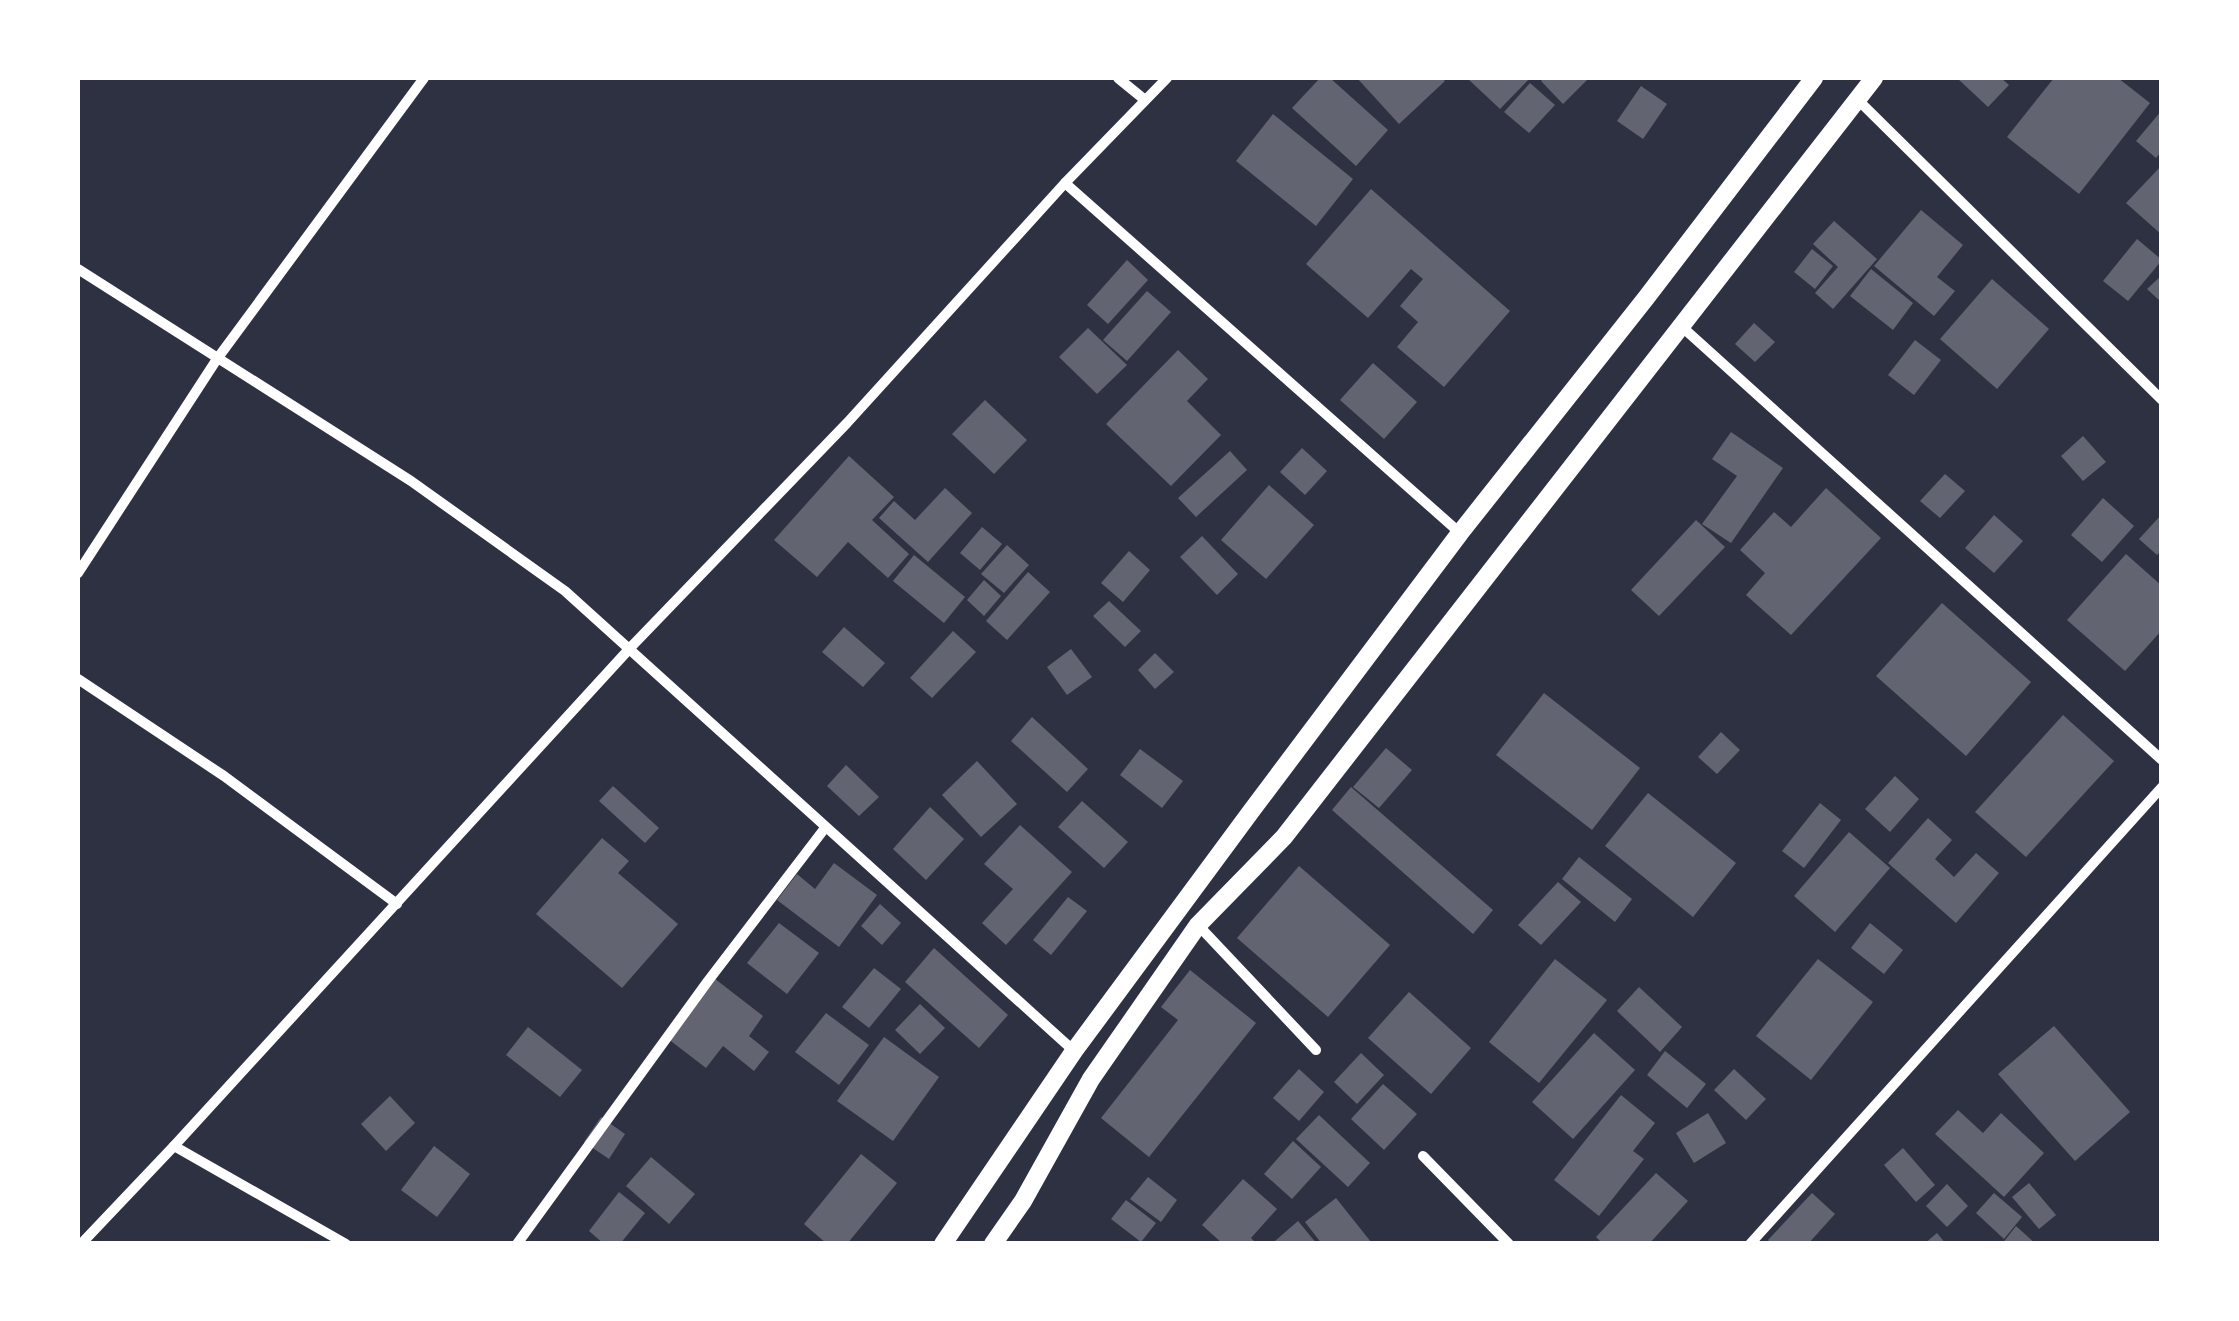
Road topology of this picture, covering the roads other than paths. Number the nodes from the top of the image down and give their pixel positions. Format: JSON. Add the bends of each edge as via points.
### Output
{"nodes":[{"id":1,"x":424,"y":78,"type":"edge"},
{"id":2,"x":1118,"y":78,"type":"edge"},
{"id":3,"x":1167,"y":78,"type":"edge"},
{"id":4,"x":1814,"y":78,"type":"edge"},
{"id":5,"x":1874,"y":78,"type":"edge"},
{"id":6,"x":1857,"y":98,"type":"junction"},
{"id":7,"x":1145,"y":100,"type":"junction"},
{"id":8,"x":1065,"y":182,"type":"junction"},
{"id":9,"x":78,"y":269,"type":"edge"},
{"id":10,"x":1679,"y":325,"type":"junction"},
{"id":11,"x":217,"y":360,"type":"junction"},
{"id":12,"x":2162,"y":400,"type":"edge"},
{"id":13,"x":1460,"y":533,"type":"junction"},
{"id":14,"x":78,"y":573,"type":"edge"},
{"id":15,"x":631,"y":647,"type":"junction"},
{"id":16,"x":78,"y":679,"type":"edge"},
{"id":17,"x":2162,"y":760,"type":"edge"},
{"id":18,"x":2162,"y":787,"type":"edge"},
{"id":19,"x":825,"y":828,"type":"junction"},
{"id":20,"x":397,"y":904,"type":"junction"},
{"id":21,"x":1198,"y":925,"type":"junction"},
{"id":22,"x":1316,"y":1050,"type":"dead end"},
{"id":23,"x":1074,"y":1051,"type":"junction"},
{"id":24,"x":174,"y":1146,"type":"junction"},
{"id":25,"x":1423,"y":1156,"type":"dead end"},
{"id":26,"x":80,"y":1244,"type":"edge"},
{"id":27,"x":346,"y":1244,"type":"edge"},
{"id":28,"x":517,"y":1244,"type":"edge"},
{"id":29,"x":942,"y":1244,"type":"edge"},
{"id":30,"x":993,"y":1244,"type":"edge"},
{"id":31,"x":1509,"y":1244,"type":"edge"},
{"id":32,"x":1750,"y":1244,"type":"edge"}],
"edges":[{"from":1,"to":11,"type":"street"},
{"from":2,"to":7,"type":"street"},
{"from":3,"to":7,"type":"street"},
{"from":4,"to":13,"type":"street"},
{"from":5,"to":6,"type":"street"},
{"from":6,"to":10,"type":"street"},
{"from":6,"to":12,"type":"street"},
{"from":7,"to":8,"type":"street"},
{"from":8,"to":13,"type":"street"},
{"from":8,"to":15,"type":"street","via":[[847,423]]},
{"from":9,"to":11,"type":"street"},
{"from":10,"to":17,"type":"street"},
{"from":10,"to":21,"type":"street","via":[[1284,837]]},
{"from":11,"to":14,"type":"street"},
{"from":11,"to":15,"type":"street","via":[[411,480]]},
{"from":13,"to":23,"type":"street"},
{"from":15,"to":19,"type":"street"},
{"from":15,"to":20,"type":"street"},
{"from":16,"to":20,"type":"street"},
{"from":18,"to":32,"type":"street"},
{"from":19,"to":23,"type":"street"},
{"from":19,"to":28,"type":"street"},
{"from":20,"to":24,"type":"street"},
{"from":21,"to":22,"type":"street"},
{"from":21,"to":30,"type":"street","via":[[1091,1079]]},
{"from":23,"to":29,"type":"street"},
{"from":24,"to":26,"type":"street"},
{"from":24,"to":27,"type":"street"},
{"from":25,"to":31,"type":"street"}]}
